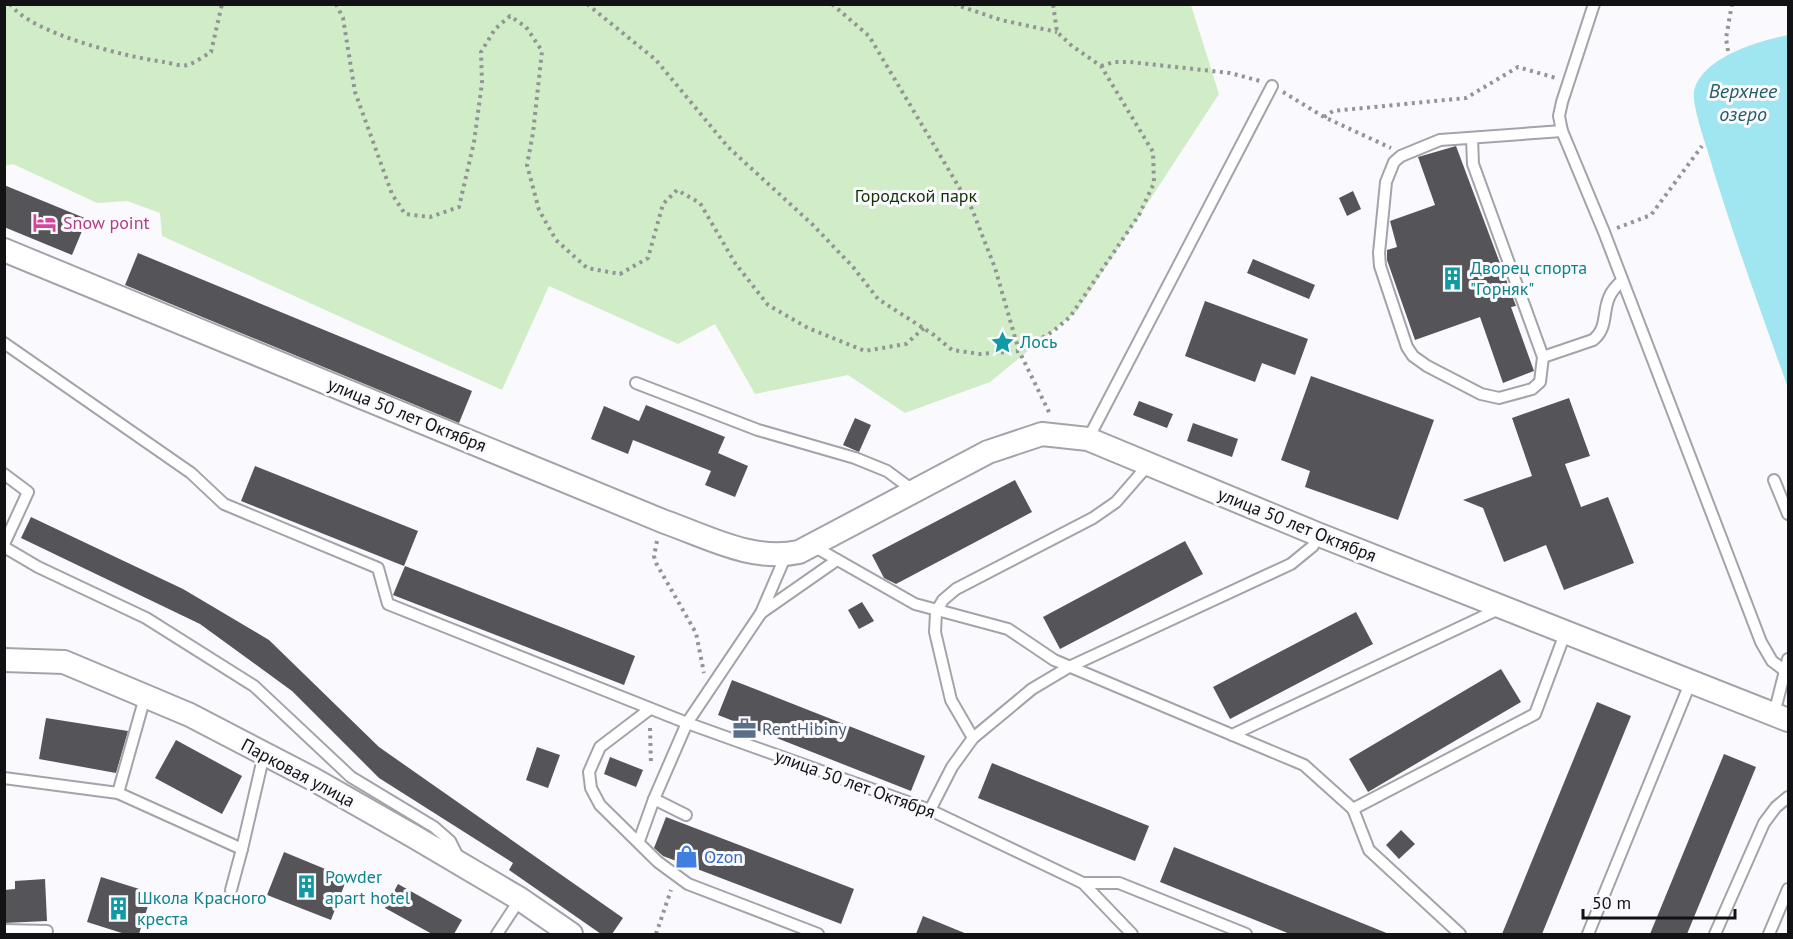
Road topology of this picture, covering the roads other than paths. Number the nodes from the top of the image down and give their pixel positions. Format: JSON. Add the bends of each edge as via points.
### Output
{"nodes":[{"id":1,"x":1594,"y":4,"type":"edge"},
{"id":2,"x":1272,"y":86,"type":"dead end"},
{"id":3,"x":1562,"y":131,"type":"junction"},
{"id":4,"x":1472,"y":138,"type":"junction"},
{"id":5,"x":4,"y":250,"type":"edge"},
{"id":6,"x":1622,"y":281,"type":"junction"},
{"id":7,"x":4,"y":343,"type":"edge"},
{"id":8,"x":1543,"y":357,"type":"junction"},
{"id":9,"x":636,"y":383,"type":"dead end"},
{"id":10,"x":1088,"y":439,"type":"junction"},
{"id":11,"x":1149,"y":464,"type":"junction"},
{"id":12,"x":4,"y":474,"type":"edge"},
{"id":13,"x":1774,"y":480,"type":"dead end"},
{"id":14,"x":914,"y":492,"type":"junction"},
{"id":15,"x":1788,"y":514,"type":"edge"},
{"id":16,"x":1317,"y":534,"type":"junction"},
{"id":17,"x":4,"y":546,"type":"edge"},
{"id":18,"x":813,"y":546,"type":"junction"},
{"id":19,"x":786,"y":555,"type":"junction"},
{"id":20,"x":837,"y":560,"type":"junction"},
{"id":21,"x":1502,"y":607,"type":"junction"},
{"id":22,"x":936,"y":612,"type":"junction"},
{"id":23,"x":760,"y":613,"type":"junction"},
{"id":24,"x":1566,"y":631,"type":"junction"},
{"id":25,"x":4,"y":642,"type":"edge"},
{"id":26,"x":1788,"y":658,"type":"edge"},
{"id":27,"x":4,"y":660,"type":"edge"},
{"id":28,"x":64,"y":662,"type":"junction"},
{"id":29,"x":1069,"y":667,"type":"junction"},
{"id":30,"x":1787,"y":672,"type":"edge"},
{"id":31,"x":1690,"y":681,"type":"junction"},
{"id":32,"x":145,"y":697,"type":"junction"},
{"id":33,"x":650,"y":709,"type":"junction"},
{"id":34,"x":1781,"y":717,"type":"edge"},
{"id":35,"x":687,"y":723,"type":"junction"},
{"id":36,"x":1232,"y":735,"type":"junction"},
{"id":37,"x":973,"y":738,"type":"junction"},
{"id":38,"x":264,"y":754,"type":"junction"},
{"id":39,"x":4,"y":778,"type":"edge"},
{"id":40,"x":118,"y":793,"type":"junction"},
{"id":41,"x":1788,"y":797,"type":"edge"},
{"id":42,"x":654,"y":799,"type":"junction"},
{"id":43,"x":1353,"y":809,"type":"junction"},
{"id":44,"x":930,"y":810,"type":"junction"},
{"id":45,"x":686,"y":815,"type":"dead end"},
{"id":46,"x":639,"y":841,"type":"junction"},
{"id":47,"x":242,"y":849,"type":"junction"},
{"id":48,"x":463,"y":867,"type":"junction"},
{"id":49,"x":1083,"y":883,"type":"junction"},
{"id":50,"x":1788,"y":889,"type":"edge"},
{"id":51,"x":231,"y":890,"type":"dead end"},
{"id":52,"x":520,"y":899,"type":"junction"},
{"id":53,"x":4,"y":930,"type":"edge"},
{"id":54,"x":47,"y":931,"type":"dead end"},
{"id":55,"x":497,"y":934,"type":"edge"},
{"id":56,"x":572,"y":934,"type":"edge"},
{"id":57,"x":818,"y":934,"type":"edge"},
{"id":58,"x":1132,"y":934,"type":"edge"},
{"id":59,"x":1246,"y":934,"type":"edge"},
{"id":60,"x":1460,"y":934,"type":"edge"},
{"id":61,"x":1588,"y":934,"type":"edge"},
{"id":62,"x":1715,"y":934,"type":"edge"},
{"id":63,"x":1769,"y":934,"type":"edge"}],
"edges":[{"from":1,"to":3,"type":"lane","via":[[1559,116]]},
{"from":2,"to":10,"type":"lane"},
{"from":3,"to":4,"type":"lane"},
{"from":3,"to":6,"type":"lane"},
{"from":4,"to":8,"type":"lane","via":[[1473,165]]},
{"from":4,"to":8,"type":"lane","via":[[1440,140],[1394,162],[1386,182],[1378,241],[1380,266],[1407,347],[1427,366],[1481,394],[1499,398],[1532,389],[1540,382]]},
{"from":5,"to":19,"type":"street","name":"улица 50 лет Октября","via":[[664,522],[752,553]]},
{"from":6,"to":8,"type":"lane","via":[[1608,294],[1599,335]]},
{"from":6,"to":30,"type":"lane","via":[[1761,642],[1772,661]]},
{"from":7,"to":33,"type":"lane","name":"улица 50 лет Октября","via":[[191,473],[224,504],[378,568],[388,604]]},
{"from":9,"to":14,"type":"lane","via":[[758,430],[855,458],[887,471]]},
{"from":10,"to":11,"type":"street","name":"улица 50 лет Октября"},
{"from":10,"to":14,"type":"street","name":"улица 50 лет Октября","via":[[1042,434],[988,452]]},
{"from":11,"to":16,"type":"street","name":"улица 50 лет Октября"},
{"from":11,"to":22,"type":"lane","via":[[1116,502],[1093,518],[956,589]]},
{"from":12,"to":17,"type":"lane","via":[[28,492]]},
{"from":13,"to":15,"type":"lane"},
{"from":14,"to":18,"type":"street","name":"улица 50 лет Октября"},
{"from":16,"to":21,"type":"street","name":"улица 50 лет Октября"},
{"from":16,"to":29,"type":"lane","via":[[1312,546],[1291,564]]},
{"from":17,"to":48,"type":"lane","via":[[38,567],[146,618],[254,686],[351,777],[434,827],[450,841]]},
{"from":18,"to":19,"type":"street","name":"улица 50 лет Октября"},
{"from":18,"to":20,"type":"lane"},
{"from":19,"to":23,"type":"lane"},
{"from":20,"to":22,"type":"lane"},
{"from":20,"to":23,"type":"lane"},
{"from":21,"to":24,"type":"street","name":"улица 50 лет Октября"},
{"from":21,"to":36,"type":"lane"},
{"from":22,"to":29,"type":"lane","via":[[1008,629],[1041,654]]},
{"from":22,"to":37,"type":"lane","via":[[935,632],[951,700]]},
{"from":23,"to":35,"type":"lane"},
{"from":24,"to":31,"type":"street","name":"улица 50 лет Октября"},
{"from":24,"to":43,"type":"lane","via":[[1535,714]]},
{"from":25,"to":28,"type":"street"},
{"from":26,"to":30,"type":"lane"},
{"from":27,"to":28,"type":"street","name":"Парковая улица"},
{"from":28,"to":32,"type":"street","name":"Парковая улица"},
{"from":29,"to":36,"type":"lane"},
{"from":29,"to":37,"type":"lane","via":[[1032,689]]},
{"from":30,"to":34,"type":"lane"},
{"from":31,"to":34,"type":"street","name":"улица 50 лет Октября"},
{"from":31,"to":61,"type":"lane"},
{"from":32,"to":38,"type":"street","name":"Парковая улица","via":[[190,715]]},
{"from":32,"to":40,"type":"lane"},
{"from":33,"to":35,"type":"lane","name":"улица 50 лет Октября"},
{"from":33,"to":46,"type":"lane","via":[[600,747],[589,772],[591,788],[600,805]]},
{"from":35,"to":42,"type":"lane"},
{"from":35,"to":44,"type":"lane","name":"улица 50 лет Октября"},
{"from":36,"to":43,"type":"lane","via":[[1304,765]]},
{"from":37,"to":44,"type":"lane","via":[[952,767]]},
{"from":38,"to":47,"type":"lane"},
{"from":38,"to":48,"type":"street","name":"Парковая улица"},
{"from":39,"to":40,"type":"lane"},
{"from":40,"to":47,"type":"lane"},
{"from":41,"to":62,"type":"lane","via":[[1764,823]]},
{"from":42,"to":45,"type":"lane"},
{"from":42,"to":46,"type":"lane"},
{"from":43,"to":60,"type":"lane","via":[[1369,850]]},
{"from":44,"to":49,"type":"lane","name":"улица 50 лет Октября"},
{"from":46,"to":57,"type":"lane","via":[[688,884]]},
{"from":47,"to":51,"type":"lane"},
{"from":48,"to":52,"type":"street","name":"Парковая улица"},
{"from":49,"to":58,"type":"lane","name":"улица 50 лет Октября"},
{"from":49,"to":59,"type":"lane","via":[[1119,883]]},
{"from":50,"to":63,"type":"lane"},
{"from":52,"to":55,"type":"lane"},
{"from":52,"to":56,"type":"street","name":"Парковая улица"},
{"from":53,"to":54,"type":"lane"}]}
